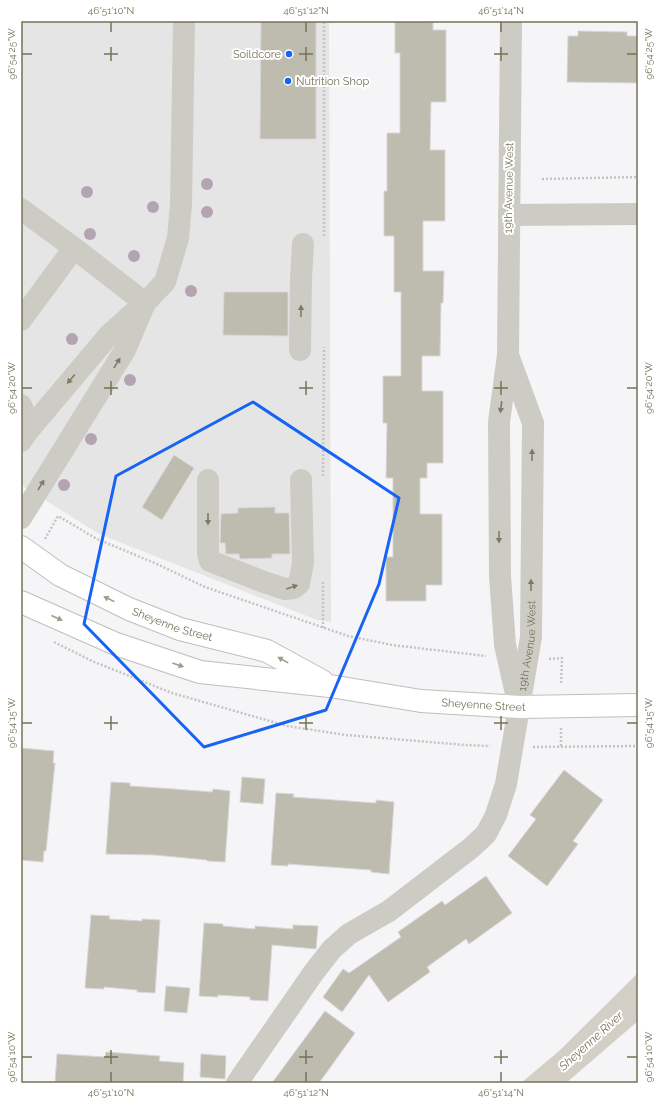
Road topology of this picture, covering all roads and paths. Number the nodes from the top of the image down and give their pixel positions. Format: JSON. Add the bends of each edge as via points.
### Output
{"nodes":[{"id":1,"x":184,"y":21,"type":"edge"},
{"id":2,"x":511,"y":21,"type":"edge"},
{"id":3,"x":638,"y":177,"type":"edge"},
{"id":4,"x":542,"y":178,"type":"dead end"},
{"id":5,"x":21,"y":209,"type":"edge"},
{"id":6,"x":638,"y":214,"type":"edge"},
{"id":7,"x":509,"y":215,"type":"junction"},
{"id":8,"x":303,"y":244,"type":"dead end"},
{"id":9,"x":74,"y":248,"type":"junction"},
{"id":10,"x":145,"y":303,"type":"junction"},
{"id":11,"x":21,"y":320,"type":"edge"},
{"id":12,"x":300,"y":350,"type":"dead end"},
{"id":13,"x":508,"y":355,"type":"junction"},
{"id":14,"x":21,"y":405,"type":"edge"},
{"id":15,"x":24,"y":436,"type":"edge"},
{"id":16,"x":208,"y":480,"type":"dead end"},
{"id":17,"x":301,"y":480,"type":"dead end"},
{"id":18,"x":21,"y":518,"type":"edge"},
{"id":19,"x":21,"y":547,"type":"edge"},
{"id":20,"x":21,"y":602,"type":"edge"},
{"id":21,"x":50,"y":640,"type":"dead end"},
{"id":22,"x":330,"y":686,"type":"junction"},
{"id":23,"x":638,"y":705,"type":"edge"},
{"id":24,"x":520,"y":707,"type":"junction"},
{"id":25,"x":638,"y":746,"type":"edge"},
{"id":26,"x":512,"y":747,"type":"junction"},
{"id":27,"x":237,"y":1083,"type":"edge"}],
"edges":[{"from":1,"to":10,"type":"street","via":[[181,204],[178,238],[165,282]]},
{"from":2,"to":7,"type":"street","name":"19th Avenue West"},
{"from":3,"to":4,"type":"path"},
{"from":5,"to":9,"type":"street"},
{"from":6,"to":7,"type":"street"},
{"from":7,"to":13,"type":"street","name":"19th Avenue West"},
{"from":12,"to":8,"type":"street","one_way":true},
{"from":9,"to":10,"type":"street"},
{"from":9,"to":11,"type":"street"},
{"from":10,"to":15,"type":"street","one_way":true,"via":[[108,335]]},
{"from":18,"to":10,"type":"street","one_way":true,"via":[[125,350]]},
{"from":13,"to":24,"type":"street","name":"19th Avenue West","one_way":true,"via":[[499,422],[500,576],[505,645]]},
{"from":24,"to":13,"type":"street","name":"19th Avenue West","one_way":true,"via":[[531,637],[532,423]]},
{"from":14,"to":15,"type":"street","via":[[26,417]]},
{"from":16,"to":17,"type":"street","one_way":true,"via":[[210,561],[285,589],[294,588],[299,584],[303,563]]},
{"from":22,"to":19,"type":"main road","name":"Sheyenne Street","one_way":true,"via":[[267,651],[180,629],[128,609],[60,575]]},
{"from":20,"to":22,"type":"main road","name":"Sheyenne Street","one_way":true,"via":[[116,644],[200,672]]},
{"from":21,"to":26,"type":"path","via":[[92,661],[172,693],[287,726],[346,734]]},
{"from":22,"to":24,"type":"main road","name":"Sheyenne Street","via":[[421,701]]},
{"from":23,"to":24,"type":"main road","name":"Sheyenne Street"},
{"from":24,"to":26,"type":"street"},
{"from":25,"to":26,"type":"path"},
{"from":26,"to":27,"type":"street","via":[[506,784],[496,815],[486,834],[389,911],[350,934],[332,949]]}]}
